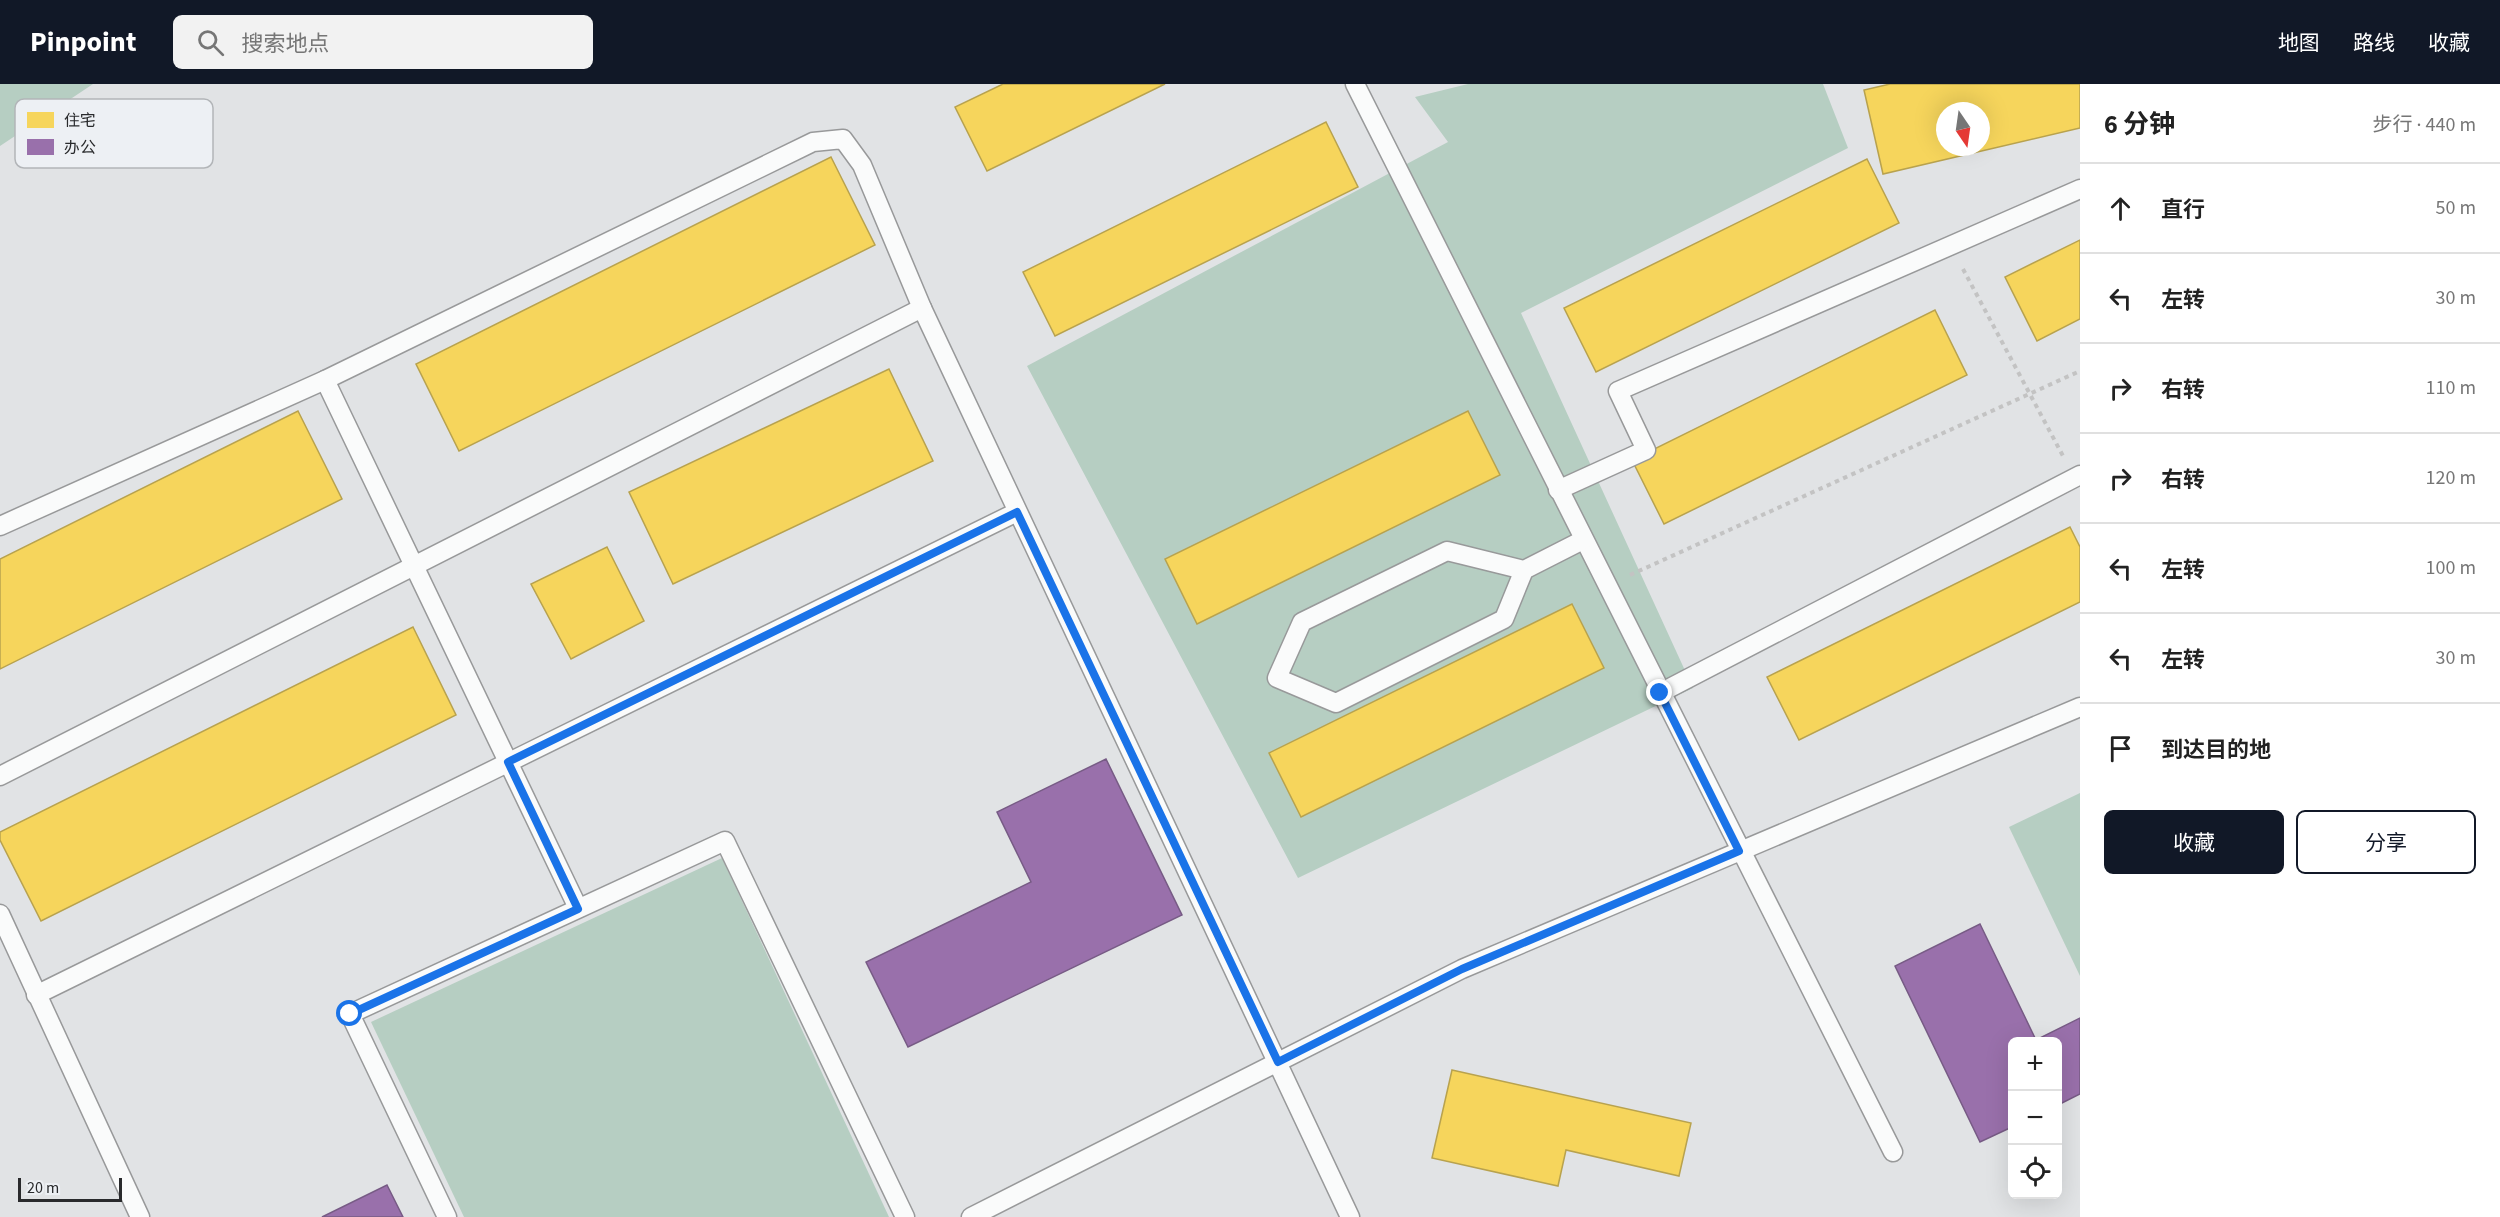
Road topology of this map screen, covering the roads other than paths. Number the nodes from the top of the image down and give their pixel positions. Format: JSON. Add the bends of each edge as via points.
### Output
{"nodes":[{"id":1,"x":1355,"y":84,"type":"edge"},
{"id":2,"x":2080,"y":189,"type":"edge"},
{"id":3,"x":922,"y":308,"type":"junction"},
{"id":4,"x":325,"y":380,"type":"junction"},
{"id":5,"x":2077,"y":476,"type":"edge"},
{"id":6,"x":1558,"y":490,"type":"junction"},
{"id":7,"x":1017,"y":512,"type":"junction"},
{"id":8,"x":0,"y":526,"type":"edge"},
{"id":9,"x":1583,"y":540,"type":"junction"},
{"id":10,"x":414,"y":566,"type":"junction"},
{"id":11,"x":1524,"y":570,"type":"junction"},
{"id":12,"x":1660,"y":693,"type":"junction"},
{"id":13,"x":2080,"y":707,"type":"edge"},
{"id":14,"x":508,"y":762,"type":"junction"},
{"id":15,"x":0,"y":776,"type":"edge"},
{"id":16,"x":1739,"y":851,"type":"junction"},
{"id":17,"x":578,"y":909,"type":"junction"},
{"id":18,"x":0,"y":914,"type":"edge"},
{"id":19,"x":36,"y":995,"type":"junction"},
{"id":20,"x":1278,"y":1062,"type":"junction"},
{"id":21,"x":1893,"y":1152,"type":"dead end"},
{"id":22,"x":140,"y":1217,"type":"edge"},
{"id":23,"x":447,"y":1217,"type":"edge"},
{"id":24,"x":905,"y":1217,"type":"edge"},
{"id":25,"x":971,"y":1217,"type":"edge"},
{"id":26,"x":1350,"y":1217,"type":"edge"}],
"edges":[{"from":1,"to":6,"type":"lane"},
{"from":2,"to":6,"type":"lane","via":[[1618,391],[1646,450]]},
{"from":3,"to":4,"type":"lane","via":[[862,165],[843,139],[813,142]]},
{"from":3,"to":7,"type":"lane"},
{"from":3,"to":10,"type":"lane"},
{"from":4,"to":8,"type":"lane"},
{"from":4,"to":10,"type":"lane"},
{"from":5,"to":12,"type":"lane"},
{"from":6,"to":9,"type":"lane"},
{"from":7,"to":14,"type":"lane"},
{"from":7,"to":20,"type":"lane"},
{"from":9,"to":11,"type":"lane"},
{"from":9,"to":12,"type":"lane"},
{"from":10,"to":14,"type":"lane"},
{"from":10,"to":15,"type":"lane"},
{"from":11,"to":11,"type":"lane","via":[[1447,551],[1302,622],[1277,678],[1336,703],[1504,619]]},
{"from":12,"to":16,"type":"lane"},
{"from":13,"to":16,"type":"lane"},
{"from":14,"to":17,"type":"lane"},
{"from":14,"to":19,"type":"lane"},
{"from":16,"to":20,"type":"lane","via":[[1462,969]]},
{"from":16,"to":21,"type":"lane"},
{"from":17,"to":23,"type":"lane","via":[[350,1014]]},
{"from":17,"to":24,"type":"lane","via":[[725,841]]},
{"from":18,"to":19,"type":"lane"},
{"from":19,"to":22,"type":"lane"},
{"from":20,"to":25,"type":"lane"},
{"from":20,"to":26,"type":"lane"}]}
